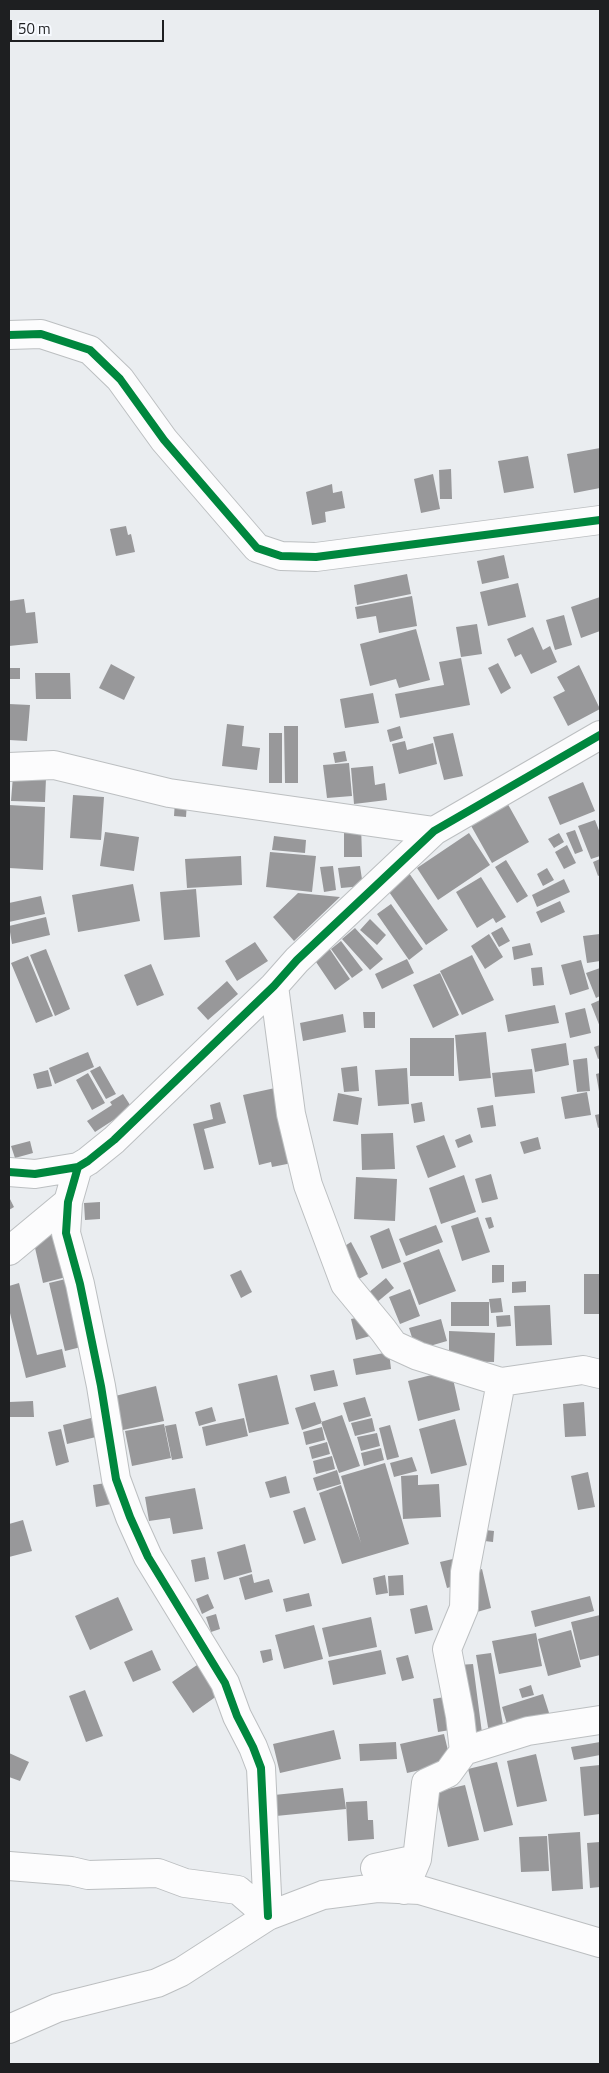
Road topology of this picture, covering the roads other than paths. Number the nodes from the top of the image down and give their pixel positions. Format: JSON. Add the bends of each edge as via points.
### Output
{"nodes":[{"id":1,"x":9,"y":335,"type":"edge"},
{"id":2,"x":600,"y":520,"type":"edge"},
{"id":3,"x":600,"y":735,"type":"edge"},
{"id":4,"x":9,"y":768,"type":"edge"},
{"id":5,"x":434,"y":831,"type":"junction"},
{"id":6,"x":274,"y":986,"type":"junction"},
{"id":7,"x":78,"y":1167,"type":"junction"},
{"id":8,"x":9,"y":1172,"type":"edge"},
{"id":9,"x":68,"y":1202,"type":"junction"},
{"id":10,"x":9,"y":1251,"type":"edge"},
{"id":11,"x":600,"y":1374,"type":"edge"},
{"id":12,"x":501,"y":1382,"type":"junction"},
{"id":13,"x":600,"y":1720,"type":"edge"},
{"id":14,"x":464,"y":1751,"type":"junction"},
{"id":15,"x":417,"y":1859,"type":"junction"},
{"id":16,"x":9,"y":1866,"type":"edge"},
{"id":17,"x":374,"y":1868,"type":"dead end"},
{"id":18,"x":404,"y":1890,"type":"junction"},
{"id":19,"x":268,"y":1916,"type":"junction"},
{"id":20,"x":600,"y":1943,"type":"edge"},
{"id":21,"x":9,"y":2029,"type":"edge"}],
"edges":[{"from":1,"to":2,"type":"street","via":[[41,334],[90,350],[120,379],[164,440],[257,548],[281,556],[316,557]]},
{"from":3,"to":5,"type":"street"},
{"from":4,"to":5,"type":"street","via":[[54,765],[169,793]]},
{"from":5,"to":6,"type":"street","via":[[297,960]]},
{"from":6,"to":7,"type":"street","via":[[114,1140]]},
{"from":6,"to":12,"type":"street","via":[[291,1114],[322,1225],[345,1284],[394,1345],[418,1356]]},
{"from":7,"to":8,"type":"street","via":[[35,1174]]},
{"from":7,"to":9,"type":"street"},
{"from":9,"to":10,"type":"street"},
{"from":9,"to":19,"type":"street","via":[[66,1233],[101,1386],[116,1479],[148,1557],[225,1683],[261,1768]]},
{"from":11,"to":12,"type":"street","via":[[583,1370]]},
{"from":12,"to":14,"type":"street","via":[[465,1572],[464,1608],[447,1649]]},
{"from":13,"to":14,"type":"street","via":[[528,1731]]},
{"from":14,"to":15,"type":"street","via":[[448,1773],[426,1783]]},
{"from":15,"to":17,"type":"street"},
{"from":15,"to":18,"type":"street"},
{"from":16,"to":19,"type":"street","via":[[88,1875],[158,1873],[185,1883],[238,1890]]},
{"from":18,"to":19,"type":"street","via":[[377,1888],[323,1895]]},
{"from":18,"to":20,"type":"street","via":[[420,1890]]},
{"from":19,"to":21,"type":"street","via":[[181,1972],[157,1982],[57,2008]]}]}
